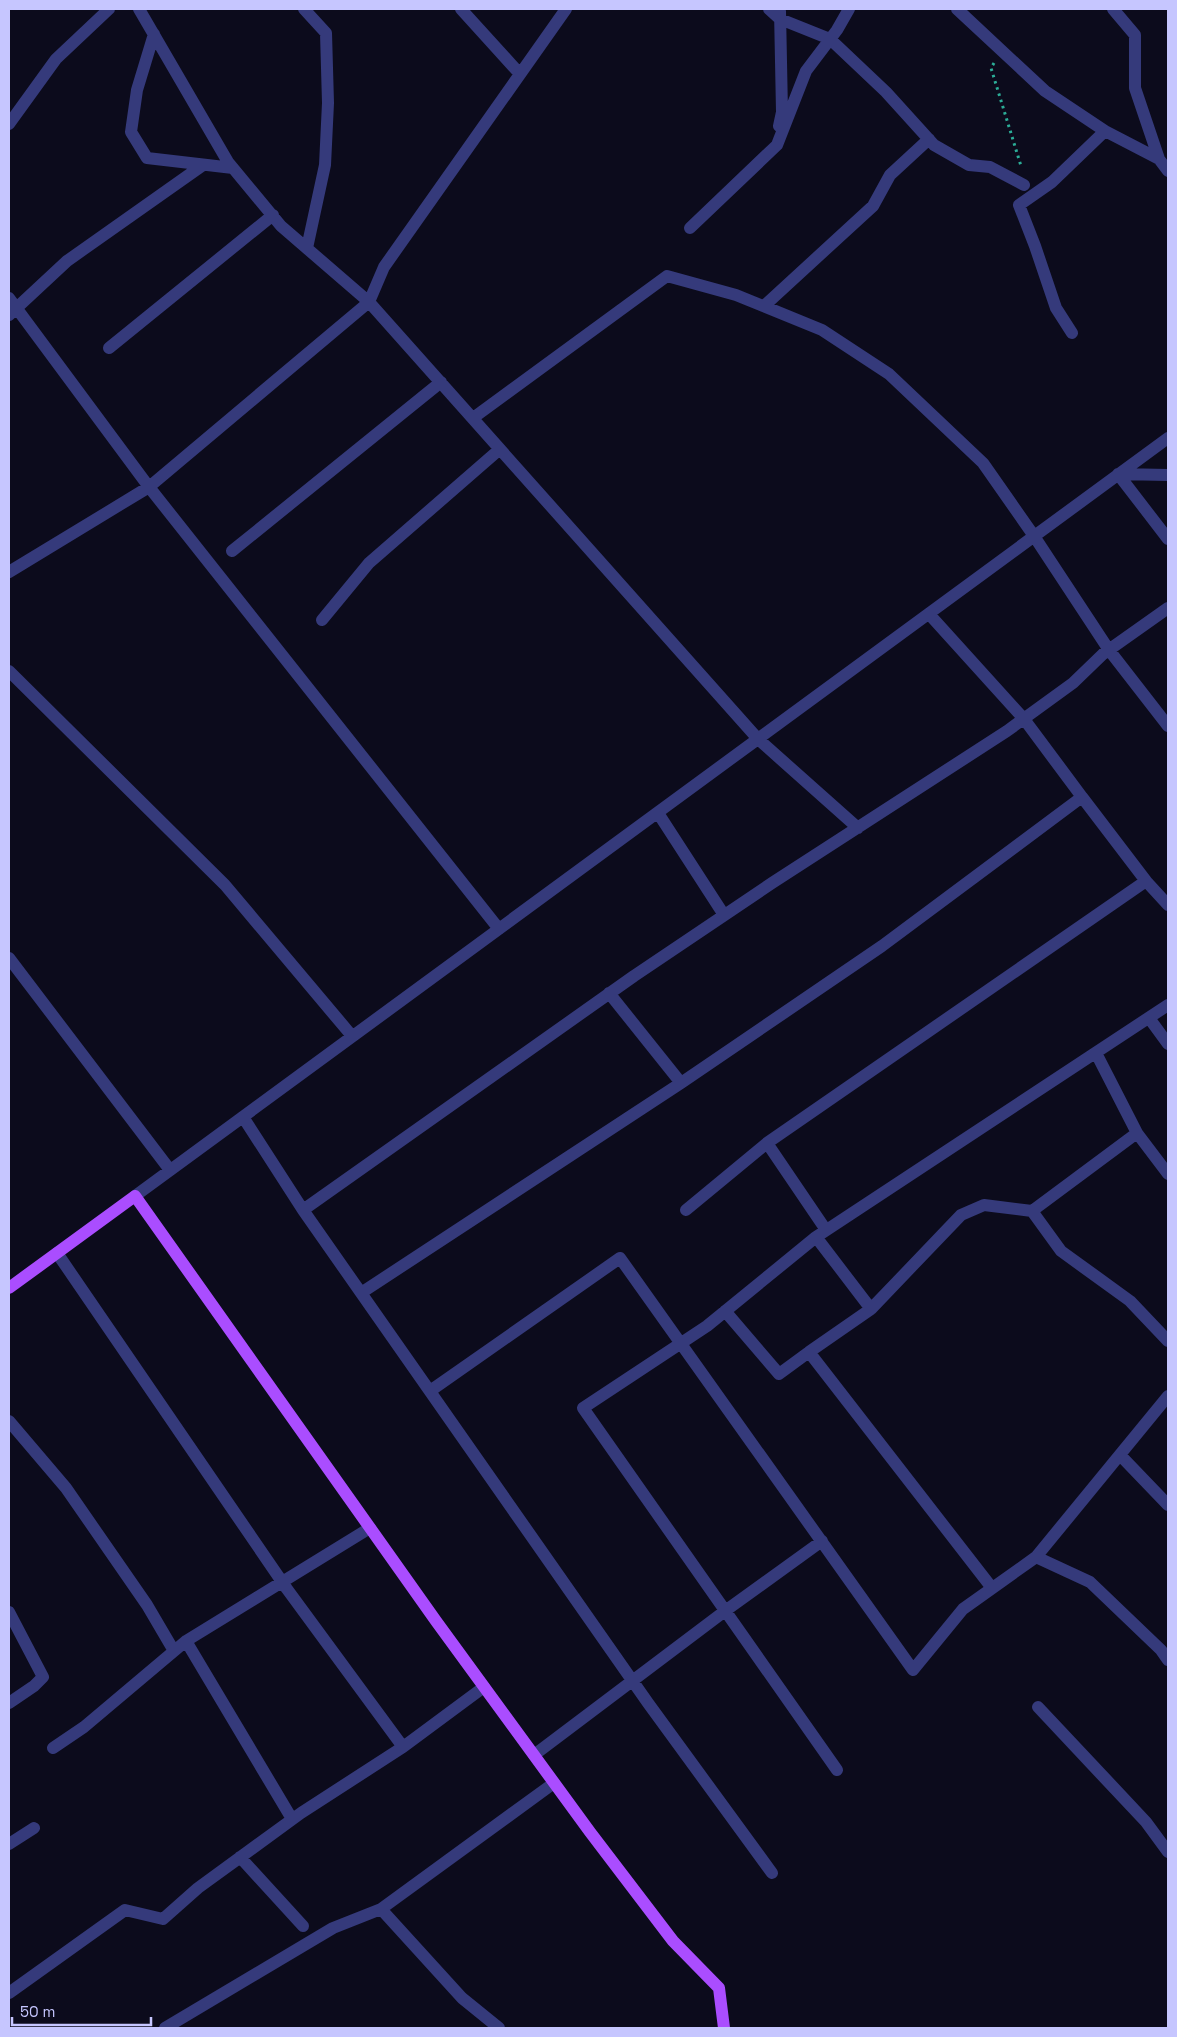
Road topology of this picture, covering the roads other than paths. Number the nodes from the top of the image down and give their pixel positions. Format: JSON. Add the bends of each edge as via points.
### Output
{"nodes":[{"id":1,"x":109,"y":9,"type":"edge"},
{"id":2,"x":139,"y":9,"type":"edge"},
{"id":3,"x":304,"y":9,"type":"edge"},
{"id":4,"x":461,"y":9,"type":"edge"},
{"id":5,"x":566,"y":9,"type":"edge"},
{"id":6,"x":769,"y":9,"type":"edge"},
{"id":7,"x":849,"y":9,"type":"edge"},
{"id":8,"x":957,"y":9,"type":"edge"},
{"id":9,"x":1112,"y":9,"type":"edge"},
{"id":10,"x":780,"y":14,"type":"edge"},
{"id":11,"x":154,"y":34,"type":"junction"},
{"id":12,"x":830,"y":38,"type":"junction"},
{"id":13,"x":520,"y":74,"type":"junction"},
{"id":14,"x":9,"y":124,"type":"edge"},
{"id":15,"x":1105,"y":132,"type":"junction"},
{"id":16,"x":929,"y":139,"type":"junction"},
{"id":17,"x":777,"y":145,"type":"junction"},
{"id":18,"x":1163,"y":155,"type":"edge"},
{"id":19,"x":203,"y":165,"type":"junction"},
{"id":20,"x":233,"y":168,"type":"junction"},
{"id":21,"x":1168,"y":171,"type":"edge"},
{"id":22,"x":1024,"y":185,"type":"road end"},
{"id":23,"x":273,"y":215,"type":"junction"},
{"id":24,"x":690,"y":228,"type":"dead end"},
{"id":25,"x":307,"y":248,"type":"junction"},
{"id":26,"x":369,"y":302,"type":"junction"},
{"id":27,"x":764,"y":306,"type":"junction"},
{"id":28,"x":11,"y":307,"type":"edge"},
{"id":29,"x":1072,"y":333,"type":"dead end"},
{"id":30,"x":109,"y":348,"type":"dead end"},
{"id":31,"x":441,"y":382,"type":"junction"},
{"id":32,"x":473,"y":418,"type":"junction"},
{"id":33,"x":1168,"y":438,"type":"edge"},
{"id":34,"x":500,"y":449,"type":"junction"},
{"id":35,"x":1118,"y":474,"type":"junction"},
{"id":36,"x":1168,"y":474,"type":"edge"},
{"id":37,"x":149,"y":487,"type":"junction"},
{"id":38,"x":1034,"y":536,"type":"junction"},
{"id":39,"x":1168,"y":539,"type":"edge"},
{"id":40,"x":232,"y":551,"type":"dead end"},
{"id":41,"x":9,"y":572,"type":"edge"},
{"id":42,"x":1168,"y":608,"type":"edge"},
{"id":43,"x":929,"y":614,"type":"junction"},
{"id":44,"x":322,"y":620,"type":"dead end"},
{"id":45,"x":1109,"y":650,"type":"junction"},
{"id":46,"x":9,"y":671,"type":"edge"},
{"id":47,"x":1024,"y":719,"type":"junction"},
{"id":48,"x":1168,"y":726,"type":"edge"},
{"id":49,"x":758,"y":739,"type":"junction"},
{"id":50,"x":1082,"y":797,"type":"junction"},
{"id":51,"x":658,"y":813,"type":"junction"},
{"id":52,"x":858,"y":828,"type":"junction"},
{"id":53,"x":1146,"y":881,"type":"junction"},
{"id":54,"x":1168,"y":905,"type":"edge"},
{"id":55,"x":724,"y":915,"type":"junction"},
{"id":56,"x":498,"y":929,"type":"junction"},
{"id":57,"x":9,"y":958,"type":"edge"},
{"id":58,"x":609,"y":993,"type":"junction"},
{"id":59,"x":1168,"y":1005,"type":"edge"},
{"id":60,"x":1149,"y":1018,"type":"junction"},
{"id":61,"x":352,"y":1036,"type":"junction"},
{"id":62,"x":1168,"y":1044,"type":"edge"},
{"id":63,"x":1096,"y":1053,"type":"junction"},
{"id":64,"x":681,"y":1083,"type":"junction"},
{"id":65,"x":243,"y":1117,"type":"junction"},
{"id":66,"x":1137,"y":1134,"type":"junction"},
{"id":67,"x":767,"y":1143,"type":"junction"},
{"id":68,"x":170,"y":1170,"type":"junction"},
{"id":69,"x":1168,"y":1174,"type":"edge"},
{"id":70,"x":135,"y":1196,"type":"junction"},
{"id":71,"x":303,"y":1210,"type":"junction"},
{"id":72,"x":686,"y":1210,"type":"dead end"},
{"id":73,"x":1032,"y":1211,"type":"junction"},
{"id":74,"x":821,"y":1234,"type":"junction"},
{"id":75,"x":57,"y":1253,"type":"junction"},
{"id":76,"x":9,"y":1288,"type":"edge"},
{"id":77,"x":362,"y":1293,"type":"junction"},
{"id":78,"x":871,"y":1308,"type":"junction"},
{"id":79,"x":725,"y":1311,"type":"junction"},
{"id":80,"x":1168,"y":1341,"type":"edge"},
{"id":81,"x":682,"y":1343,"type":"junction"},
{"id":82,"x":809,"y":1352,"type":"junction"},
{"id":83,"x":430,"y":1391,"type":"junction"},
{"id":84,"x":1168,"y":1396,"type":"edge"},
{"id":85,"x":9,"y":1421,"type":"edge"},
{"id":86,"x":1120,"y":1455,"type":"junction"},
{"id":87,"x":1168,"y":1505,"type":"edge"},
{"id":88,"x":370,"y":1528,"type":"junction"},
{"id":89,"x":822,"y":1541,"type":"junction"},
{"id":90,"x":1036,"y":1557,"type":"junction"},
{"id":91,"x":283,"y":1583,"type":"junction"},
{"id":92,"x":992,"y":1588,"type":"junction"},
{"id":93,"x":725,"y":1611,"type":"junction"},
{"id":94,"x":9,"y":1612,"type":"edge"},
{"id":95,"x":186,"y":1641,"type":"junction"},
{"id":96,"x":174,"y":1651,"type":"junction"},
{"id":97,"x":1168,"y":1660,"type":"edge"},
{"id":98,"x":632,"y":1681,"type":"junction"},
{"id":99,"x":484,"y":1687,"type":"junction"},
{"id":100,"x":9,"y":1702,"type":"edge"},
{"id":101,"x":1038,"y":1706,"type":"dead end"},
{"id":102,"x":403,"y":1746,"type":"junction"},
{"id":103,"x":53,"y":1748,"type":"dead end"},
{"id":104,"x":534,"y":1755,"type":"junction"},
{"id":105,"x":837,"y":1770,"type":"dead end"},
{"id":106,"x":554,"y":1782,"type":"junction"},
{"id":107,"x":292,"y":1819,"type":"junction"},
{"id":108,"x":34,"y":1828,"type":"dead end"},
{"id":109,"x":9,"y":1844,"type":"edge"},
{"id":110,"x":1168,"y":1852,"type":"edge"},
{"id":111,"x":240,"y":1857,"type":"junction"},
{"id":112,"x":772,"y":1873,"type":"dead end"},
{"id":113,"x":381,"y":1909,"type":"junction"},
{"id":114,"x":303,"y":1926,"type":"dead end"},
{"id":115,"x":9,"y":1993,"type":"edge"},
{"id":116,"x":165,"y":2028,"type":"edge"},
{"id":117,"x":499,"y":2028,"type":"edge"},
{"id":118,"x":724,"y":2028,"type":"edge"}],
"edges":[{"from":1,"to":14,"type":"street","via":[[56,59]]},
{"from":2,"to":11,"type":"street"},
{"from":3,"to":25,"type":"street","via":[[326,32],[328,103],[325,165]]},
{"from":4,"to":13,"type":"street"},
{"from":5,"to":13,"type":"street"},
{"from":6,"to":10,"type":"street"},
{"from":7,"to":12,"type":"street"},
{"from":8,"to":15,"type":"street","via":[[1045,91]]},
{"from":9,"to":18,"type":"street","via":[[1135,35],[1135,88]]},
{"from":10,"to":12,"type":"street"},
{"from":10,"to":17,"type":"street","via":[[782,112]]},
{"from":11,"to":19,"type":"street","via":[[137,90],[131,132],[147,158]]},
{"from":11,"to":20,"type":"street"},
{"from":12,"to":16,"type":"street"},
{"from":12,"to":17,"type":"street","via":[[806,71]]},
{"from":13,"to":26,"type":"street","via":[[384,267]]},
{"from":15,"to":18,"type":"street"},
{"from":15,"to":29,"type":"street","via":[[1052,182],[1019,205],[1056,308]]},
{"from":16,"to":22,"type":"street","via":[[968,165],[990,167]]},
{"from":16,"to":27,"type":"street","via":[[890,176],[873,206]]},
{"from":17,"to":24,"type":"street"},
{"from":18,"to":21,"type":"street"},
{"from":19,"to":20,"type":"street"},
{"from":19,"to":28,"type":"street","via":[[67,261]]},
{"from":20,"to":23,"type":"street"},
{"from":23,"to":25,"type":"street"},
{"from":23,"to":30,"type":"street"},
{"from":25,"to":26,"type":"street"},
{"from":26,"to":31,"type":"street"},
{"from":26,"to":37,"type":"street"},
{"from":27,"to":32,"type":"street","via":[[667,276]]},
{"from":27,"to":38,"type":"street","via":[[822,330],[888,374],[983,463]]},
{"from":28,"to":37,"type":"street"},
{"from":31,"to":32,"type":"street"},
{"from":31,"to":40,"type":"street"},
{"from":32,"to":34,"type":"street"},
{"from":33,"to":35,"type":"street"},
{"from":34,"to":44,"type":"street","via":[[369,562]]},
{"from":34,"to":49,"type":"street"},
{"from":35,"to":36,"type":"street"},
{"from":35,"to":38,"type":"street"},
{"from":35,"to":39,"type":"street"},
{"from":37,"to":41,"type":"street"},
{"from":37,"to":56,"type":"street"},
{"from":38,"to":43,"type":"street"},
{"from":38,"to":45,"type":"street"},
{"from":42,"to":45,"type":"street"},
{"from":43,"to":47,"type":"street"},
{"from":43,"to":49,"type":"street"},
{"from":45,"to":47,"type":"street","via":[[1073,683]]},
{"from":45,"to":48,"type":"street"},
{"from":46,"to":61,"type":"street","via":[[225,885]]},
{"from":47,"to":50,"type":"street"},
{"from":47,"to":52,"type":"street"},
{"from":49,"to":51,"type":"street"},
{"from":49,"to":52,"type":"street"},
{"from":50,"to":53,"type":"street"},
{"from":50,"to":64,"type":"street","via":[[882,946]]},
{"from":51,"to":55,"type":"street"},
{"from":51,"to":56,"type":"street"},
{"from":52,"to":55,"type":"street"},
{"from":53,"to":54,"type":"street"},
{"from":53,"to":67,"type":"street"},
{"from":55,"to":58,"type":"street"},
{"from":56,"to":61,"type":"street"},
{"from":57,"to":68,"type":"street"},
{"from":58,"to":64,"type":"street"},
{"from":58,"to":71,"type":"street"},
{"from":59,"to":60,"type":"street"},
{"from":60,"to":62,"type":"street"},
{"from":60,"to":63,"type":"street"},
{"from":61,"to":65,"type":"street"},
{"from":63,"to":66,"type":"street"},
{"from":63,"to":74,"type":"street"},
{"from":64,"to":77,"type":"street"},
{"from":65,"to":68,"type":"street"},
{"from":65,"to":71,"type":"street"},
{"from":66,"to":69,"type":"street"},
{"from":66,"to":73,"type":"street"},
{"from":67,"to":72,"type":"street"},
{"from":67,"to":74,"type":"street"},
{"from":68,"to":70,"type":"street"},
{"from":70,"to":75,"type":"main road"},
{"from":70,"to":88,"type":"main road"},
{"from":71,"to":77,"type":"street"},
{"from":73,"to":78,"type":"street","via":[[984,1205],[961,1215]]},
{"from":73,"to":80,"type":"street","via":[[1062,1251],[1130,1301]]},
{"from":74,"to":78,"type":"street"},
{"from":74,"to":79,"type":"street"},
{"from":75,"to":76,"type":"main road"},
{"from":75,"to":91,"type":"street"},
{"from":77,"to":83,"type":"street"},
{"from":78,"to":82,"type":"street"},
{"from":79,"to":81,"type":"street"},
{"from":79,"to":82,"type":"street","via":[[779,1374]]},
{"from":81,"to":83,"type":"street","via":[[620,1258]]},
{"from":81,"to":89,"type":"street"},
{"from":81,"to":93,"type":"street","via":[[583,1408]]},
{"from":82,"to":92,"type":"street"},
{"from":83,"to":98,"type":"street"},
{"from":84,"to":86,"type":"street"},
{"from":85,"to":96,"type":"street","via":[[66,1488],[148,1605]]},
{"from":86,"to":87,"type":"street"},
{"from":86,"to":90,"type":"street"},
{"from":88,"to":91,"type":"street"},
{"from":88,"to":99,"type":"main road"},
{"from":89,"to":92,"type":"street","via":[[913,1670],[963,1609]]},
{"from":89,"to":93,"type":"street"},
{"from":90,"to":92,"type":"street"},
{"from":90,"to":97,"type":"street","via":[[1090,1582]]},
{"from":91,"to":95,"type":"street"},
{"from":91,"to":102,"type":"street"},
{"from":93,"to":98,"type":"street"},
{"from":93,"to":105,"type":"street"},
{"from":94,"to":100,"type":"street","via":[[43,1677]]},
{"from":95,"to":96,"type":"street"},
{"from":95,"to":107,"type":"street"},
{"from":96,"to":103,"type":"street","via":[[84,1727]]},
{"from":98,"to":104,"type":"street"},
{"from":98,"to":112,"type":"street"},
{"from":99,"to":102,"type":"street"},
{"from":99,"to":104,"type":"main road"},
{"from":101,"to":110,"type":"street","via":[[1146,1822]]},
{"from":102,"to":107,"type":"street"},
{"from":104,"to":106,"type":"main road"},
{"from":106,"to":113,"type":"street"},
{"from":106,"to":118,"type":"main road","via":[[673,1941],[719,1988]]},
{"from":107,"to":111,"type":"street"},
{"from":108,"to":109,"type":"street"},
{"from":111,"to":114,"type":"street"},
{"from":111,"to":115,"type":"street","via":[[163,1919],[125,1910]]},
{"from":113,"to":116,"type":"street","via":[[333,1928]]},
{"from":113,"to":117,"type":"street","via":[[462,1998]]}]}
